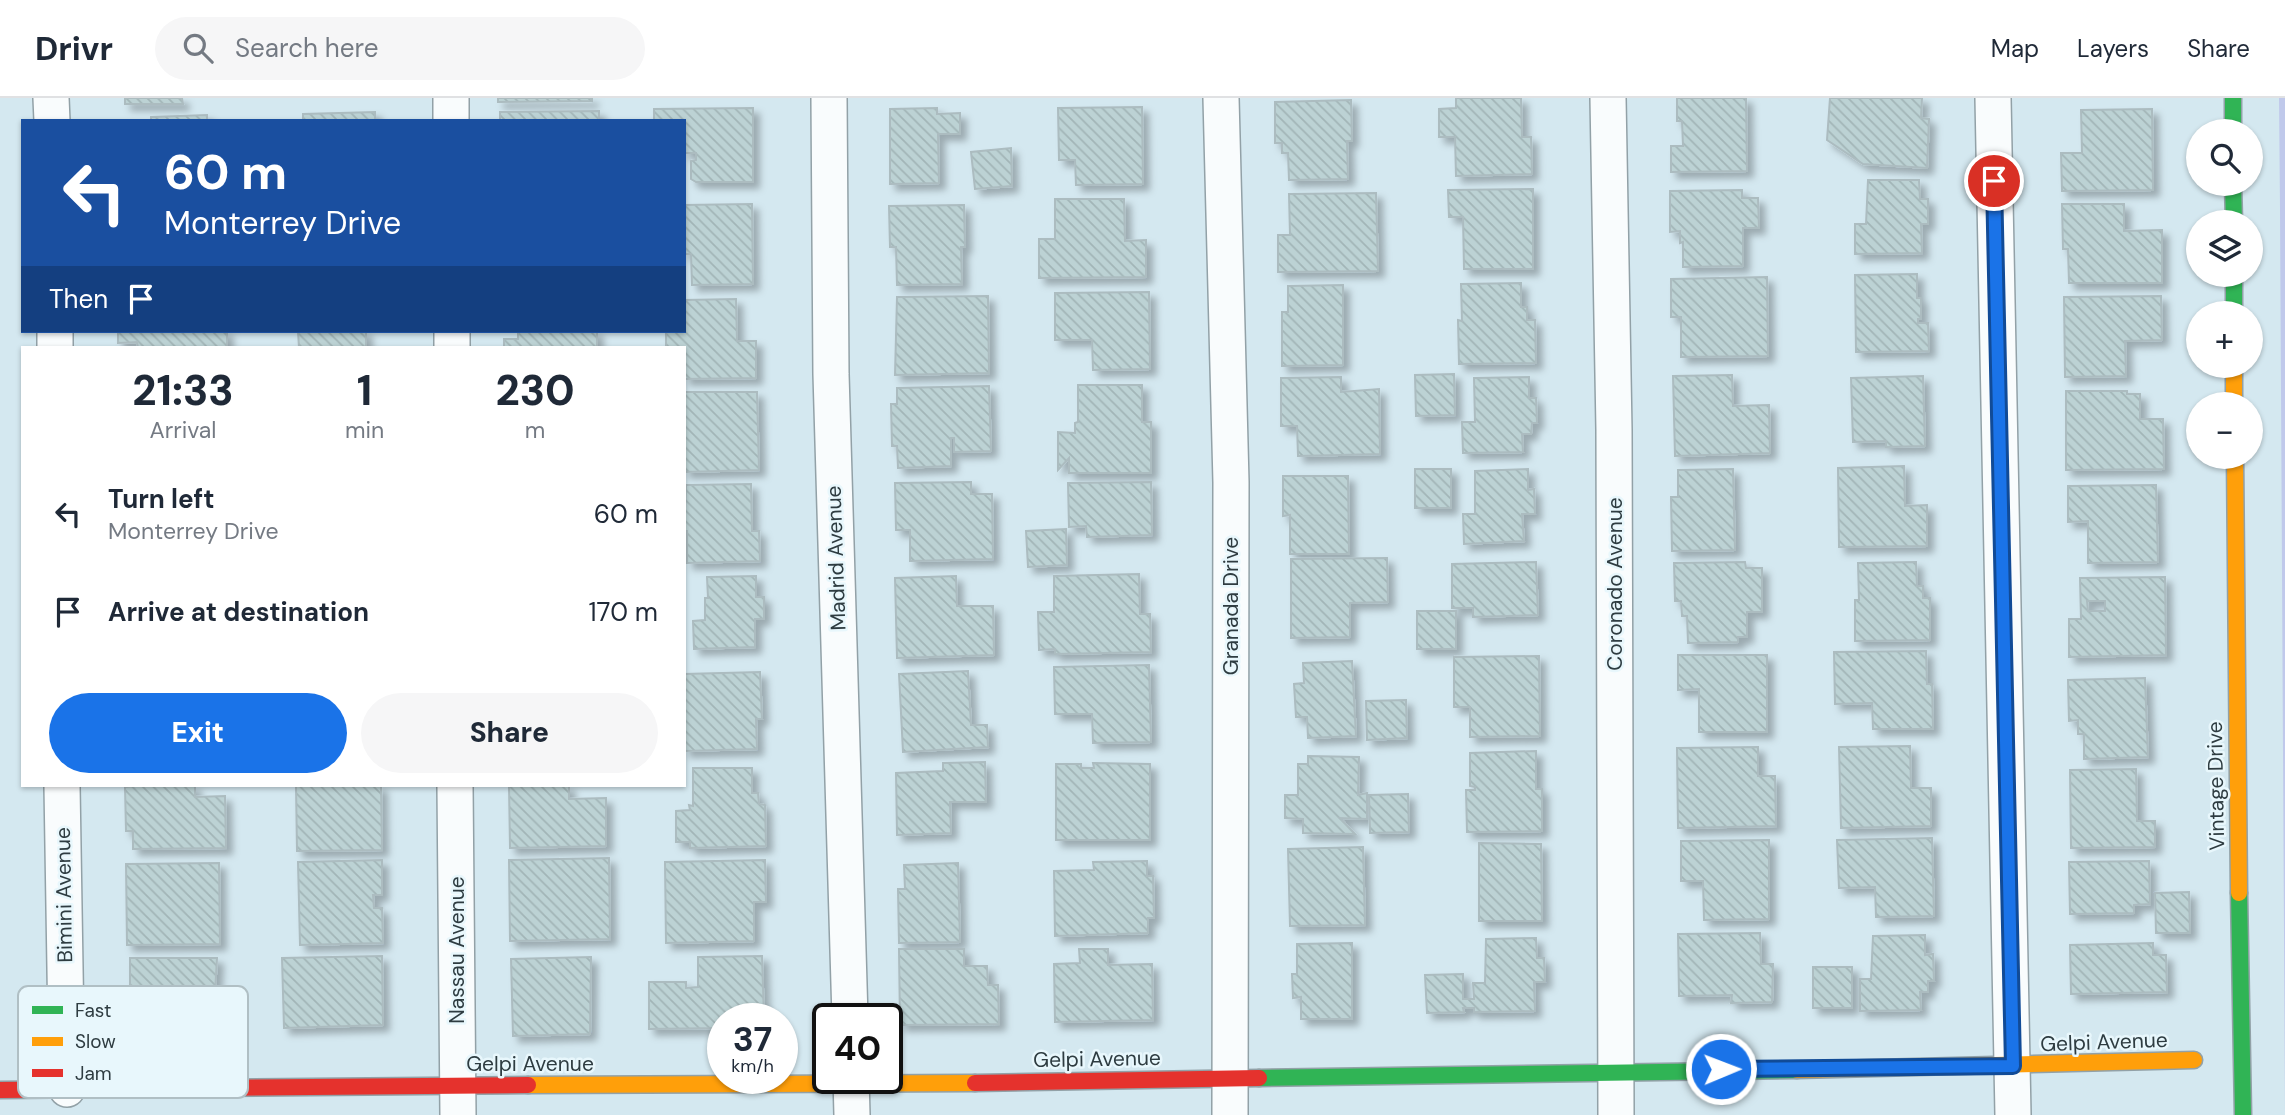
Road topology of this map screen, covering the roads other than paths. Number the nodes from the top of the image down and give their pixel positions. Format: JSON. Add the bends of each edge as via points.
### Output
{"nodes":[{"id":1,"x":51,"y":98,"type":"edge"},
{"id":2,"x":451,"y":98,"type":"edge"},
{"id":3,"x":829,"y":98,"type":"edge"},
{"id":4,"x":1221,"y":98,"type":"edge"},
{"id":5,"x":1608,"y":98,"type":"edge"},
{"id":6,"x":1993,"y":98,"type":"edge"},
{"id":7,"x":2233,"y":98,"type":"edge"},
{"id":8,"x":52,"y":119,"type":"edge"},
{"id":9,"x":451,"y":119,"type":"edge"},
{"id":10,"x":2233,"y":119,"type":"edge"},
{"id":11,"x":2235,"y":469,"type":"edge"},
{"id":12,"x":62,"y":787,"type":"edge"},
{"id":13,"x":455,"y":787,"type":"edge"},
{"id":14,"x":65,"y":986,"type":"edge"},
{"id":15,"x":850,"y":1003,"type":"edge"},
{"id":16,"x":2194,"y":1060,"type":"dead end"},
{"id":17,"x":2013,"y":1066,"type":"junction"},
{"id":18,"x":1615,"y":1071,"type":"junction"},
{"id":19,"x":1230,"y":1078,"type":"junction"},
{"id":20,"x":0,"y":1090,"type":"edge"},
{"id":21,"x":18,"y":1090,"type":"edge"},
{"id":22,"x":903,"y":1091,"type":"edge"},
{"id":23,"x":248,"y":1094,"type":"edge"},
{"id":24,"x":812,"y":1094,"type":"edge"},
{"id":25,"x":458,"y":1100,"type":"edge"},
{"id":26,"x":1230,"y":1115,"type":"edge"},
{"id":27,"x":1616,"y":1115,"type":"edge"},
{"id":28,"x":2013,"y":1115,"type":"edge"},
{"id":29,"x":2243,"y":1115,"type":"edge"}],
"edges":[{"from":1,"to":8,"type":"street"},
{"from":2,"to":9,"type":"street"},
{"from":3,"to":15,"type":"street","name":"Madrid Avenue","via":[[831,374]]},
{"from":4,"to":19,"type":"street","name":"Granada Drive","via":[[1231,482]]},
{"from":5,"to":18,"type":"street","name":"Coronado Avenue","via":[[1615,430]]},
{"from":6,"to":17,"type":"street"},
{"from":7,"to":10,"type":"street"},
{"from":11,"to":29,"type":"street","name":"Vintage Drive"},
{"from":12,"to":14,"type":"street","name":"Bimini Avenue"},
{"from":13,"to":25,"type":"street","name":"Nassau Avenue"},
{"from":16,"to":17,"type":"street","name":"Gelpi Avenue"},
{"from":17,"to":18,"type":"street","name":"Gelpi Avenue"},
{"from":17,"to":28,"type":"street"},
{"from":18,"to":19,"type":"street","name":"Gelpi Avenue"},
{"from":18,"to":27,"type":"street","name":"Coronado Avenue"},
{"from":19,"to":22,"type":"street","name":"Gelpi Avenue"},
{"from":19,"to":26,"type":"street","name":"Granada Drive"},
{"from":20,"to":21,"type":"street","name":"Gelpi Avenue"},
{"from":23,"to":25,"type":"street","name":"Gelpi Avenue"},
{"from":24,"to":25,"type":"street","name":"Gelpi Avenue"}]}
